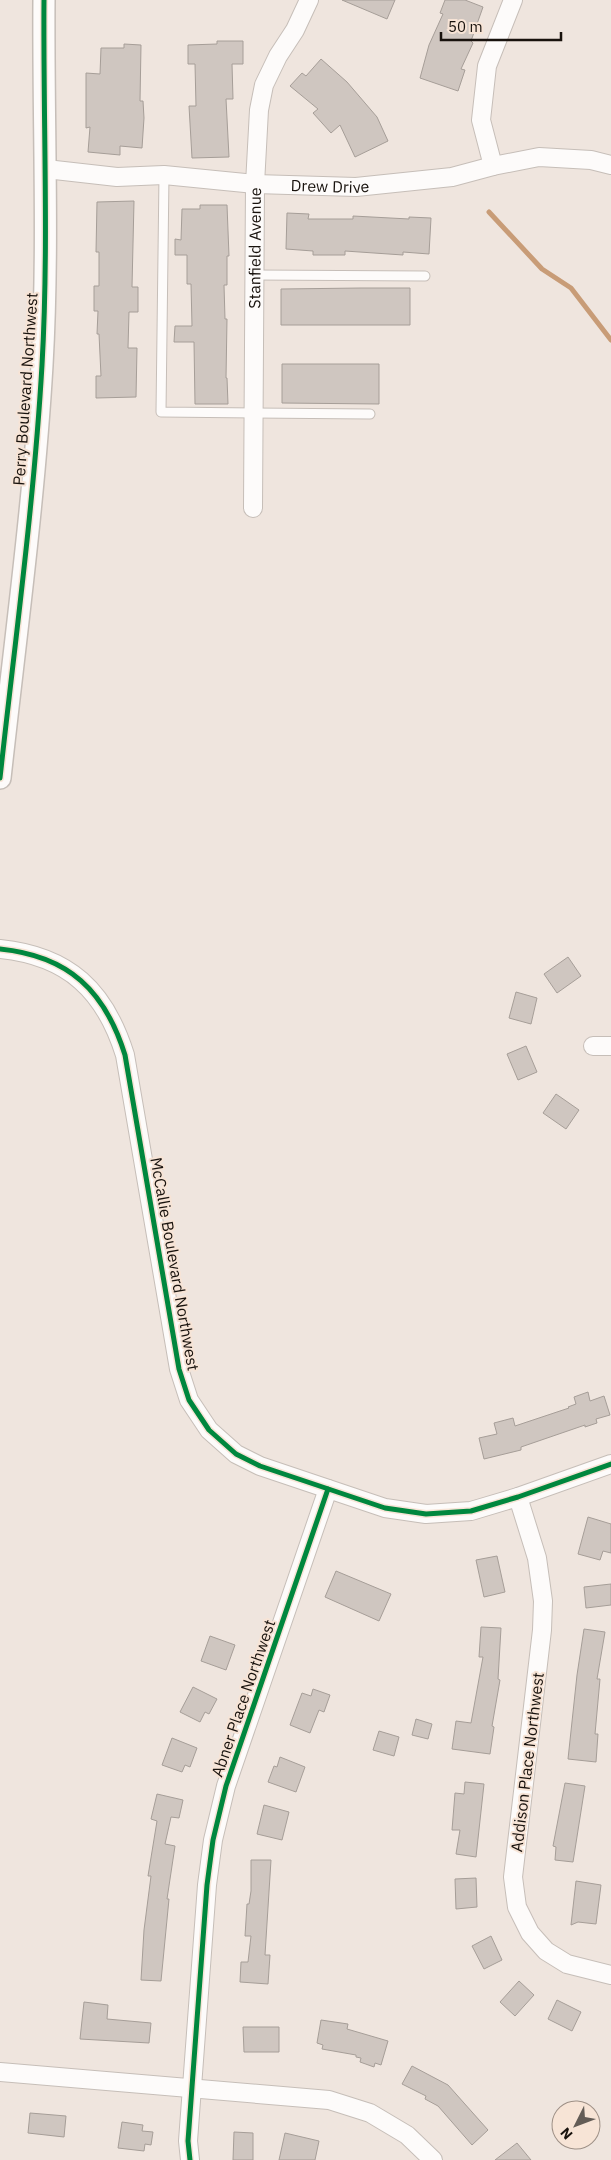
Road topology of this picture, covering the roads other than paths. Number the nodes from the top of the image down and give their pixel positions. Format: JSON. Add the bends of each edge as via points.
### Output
{"nodes":[{"id":1,"x":44,"y":0,"type":"edge"},
{"id":2,"x":309,"y":0,"type":"edge"},
{"id":3,"x":513,"y":0,"type":"edge"},
{"id":4,"x":611,"y":165,"type":"edge"},
{"id":5,"x":493,"y":166,"type":"junction"},
{"id":6,"x":46,"y":169,"type":"junction"},
{"id":7,"x":164,"y":175,"type":"junction"},
{"id":8,"x":255,"y":184,"type":"junction"},
{"id":9,"x":255,"y":275,"type":"junction"},
{"id":10,"x":425,"y":276,"type":"dead end"},
{"id":11,"x":254,"y":414,"type":"junction"},
{"id":12,"x":370,"y":414,"type":"dead end"},
{"id":13,"x":253,"y":508,"type":"dead end"},
{"id":14,"x":0,"y":778,"type":"edge"},
{"id":15,"x":0,"y":950,"type":"edge"},
{"id":16,"x":593,"y":1046,"type":"dead end"},
{"id":17,"x":611,"y":1046,"type":"edge"},
{"id":18,"x":611,"y":1464,"type":"edge"},
{"id":19,"x":328,"y":1490,"type":"junction"},
{"id":20,"x":518,"y":1497,"type":"junction"},
{"id":21,"x":611,"y":1975,"type":"edge"},
{"id":22,"x":0,"y":2072,"type":"edge"},
{"id":23,"x":192,"y":2087,"type":"junction"},
{"id":24,"x":190,"y":2160,"type":"edge"},
{"id":25,"x":433,"y":2160,"type":"edge"}],
"edges":[{"from":1,"to":6,"type":"street","name":"Perry Boulevard Northwest"},
{"from":2,"to":8,"type":"street","name":"Stanfield Avenue","via":[[264,85],[259,110]]},
{"from":3,"to":5,"type":"street","via":[[487,66],[481,120]]},
{"from":4,"to":5,"type":"street","name":"Drew Drive","via":[[591,160],[539,157]]},
{"from":5,"to":8,"type":"street","name":"Drew Drive","via":[[452,177],[356,187]]},
{"from":6,"to":7,"type":"street","name":"Drew Drive","via":[[117,177]]},
{"from":6,"to":14,"type":"street","name":"Perry Boulevard Northwest","via":[[42,365]]},
{"from":7,"to":8,"type":"street","name":"Drew Drive"},
{"from":7,"to":11,"type":"lane","via":[[161,412]]},
{"from":8,"to":9,"type":"street","name":"Stanfield Avenue"},
{"from":9,"to":10,"type":"lane"},
{"from":9,"to":11,"type":"street","name":"Stanfield Avenue"},
{"from":11,"to":12,"type":"lane"},
{"from":11,"to":13,"type":"street","name":"Stanfield Avenue"},
{"from":15,"to":19,"type":"street","name":"McCallie Boulevard Northwest","via":[[21,951],[56,963],[76,976],[106,1008],[117,1029],[125,1055],[179,1369],[189,1400],[209,1430],[236,1454]]},
{"from":16,"to":17,"type":"street"},
{"from":18,"to":20,"type":"street","name":"McCallie Boulevard Northwest"},
{"from":19,"to":20,"type":"street","name":"McCallie Boulevard Northwest","via":[[385,1508],[426,1514],[471,1511]]},
{"from":19,"to":23,"type":"street","name":"Abner Place Northwest","via":[[226,1786],[213,1840]]},
{"from":20,"to":21,"type":"street","name":"Addison Place Northwest","via":[[537,1558],[543,1601],[513,1877],[518,1907],[530,1933],[546,1951],[567,1964]]},
{"from":22,"to":23,"type":"street"},
{"from":23,"to":24,"type":"street","name":"Abner Place Northwest","via":[[188,2141]]},
{"from":23,"to":25,"type":"street","via":[[329,2100],[370,2113],[407,2135]]}]}
